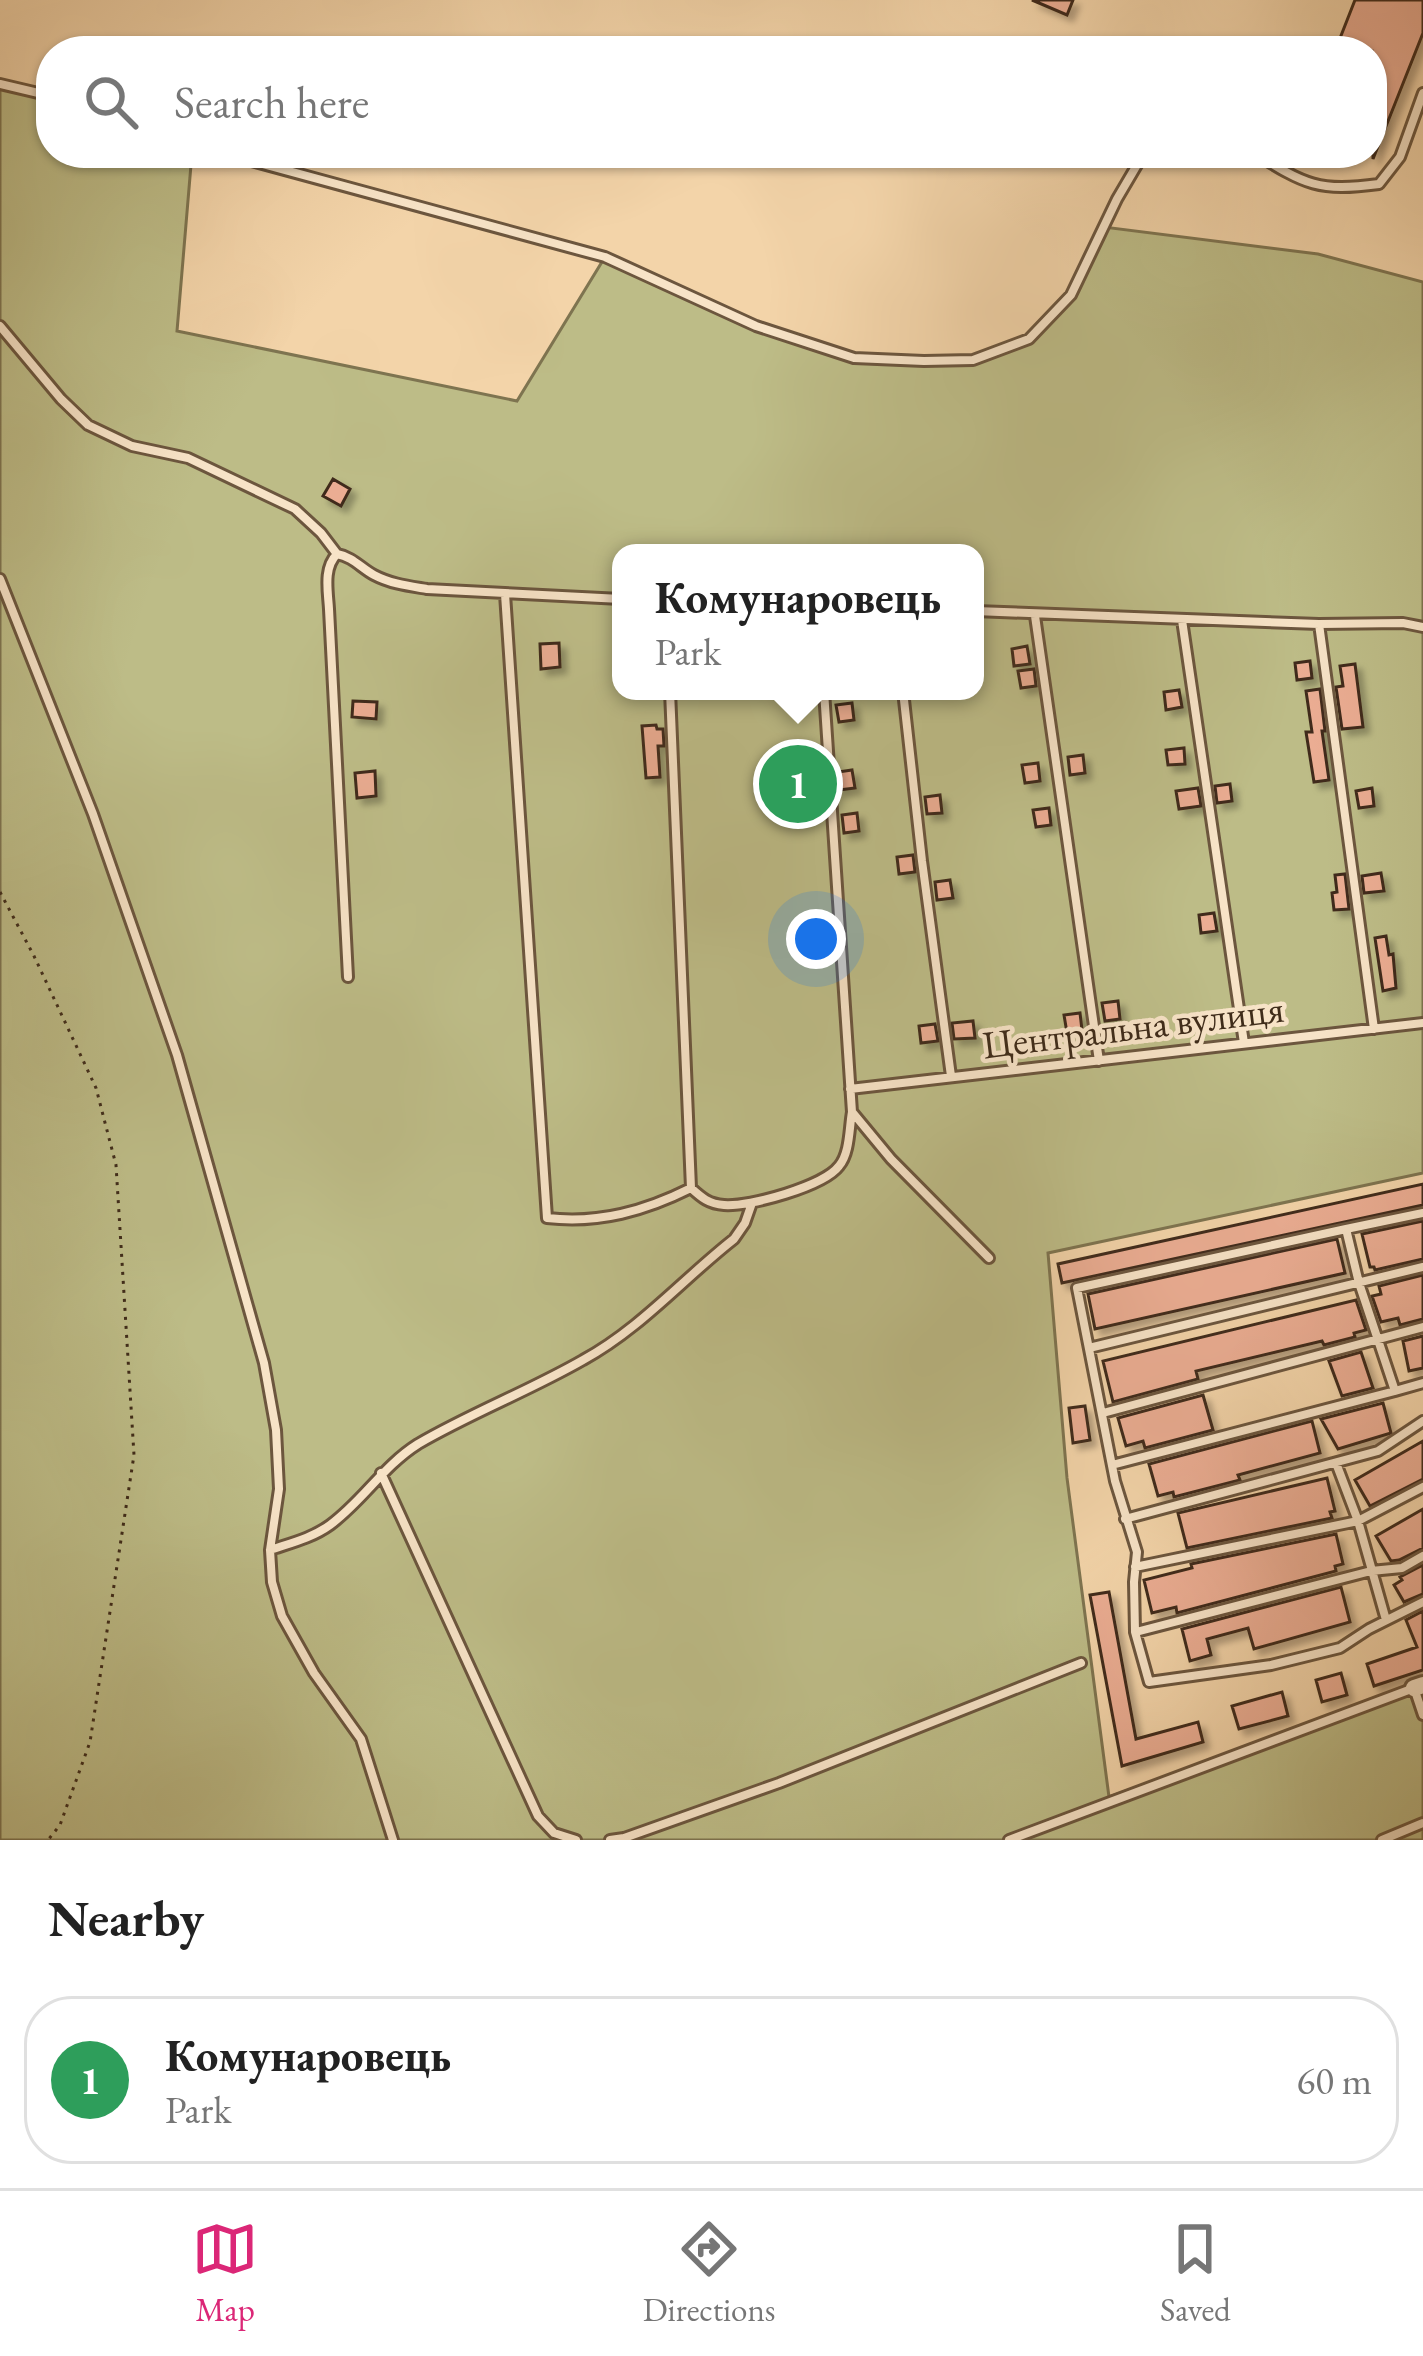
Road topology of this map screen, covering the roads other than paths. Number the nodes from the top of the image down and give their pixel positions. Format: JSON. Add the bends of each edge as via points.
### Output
{"nodes":[{"id":1,"x":0,"y":84,"type":"edge"},
{"id":2,"x":36,"y":92,"type":"edge"},
{"id":3,"x":1423,"y":93,"type":"edge"},
{"id":4,"x":277,"y":168,"type":"edge"},
{"id":5,"x":1135,"y":168,"type":"edge"},
{"id":6,"x":1278,"y":168,"type":"edge"},
{"id":7,"x":0,"y":326,"type":"edge"},
{"id":8,"x":337,"y":554,"type":"junction"},
{"id":9,"x":0,"y":579,"type":"edge"},
{"id":10,"x":505,"y":594,"type":"junction"},
{"id":11,"x":612,"y":599,"type":"edge"},
{"id":12,"x":984,"y":612,"type":"edge"},
{"id":13,"x":1035,"y":616,"type":"junction"},
{"id":14,"x":1182,"y":620,"type":"junction"},
{"id":15,"x":1319,"y":624,"type":"junction"},
{"id":16,"x":1423,"y":627,"type":"edge"},
{"id":17,"x":670,"y":700,"type":"edge"},
{"id":18,"x":825,"y":700,"type":"edge"},
{"id":19,"x":904,"y":700,"type":"edge"},
{"id":20,"x":348,"y":977,"type":"dead end"},
{"id":21,"x":1423,"y":1023,"type":"edge"},
{"id":22,"x":1374,"y":1029,"type":"junction"},
{"id":23,"x":1244,"y":1042,"type":"junction"},
{"id":24,"x":1099,"y":1061,"type":"junction"},
{"id":25,"x":951,"y":1076,"type":"junction"},
{"id":26,"x":850,"y":1089,"type":"junction"},
{"id":27,"x":852,"y":1112,"type":"junction"},
{"id":28,"x":692,"y":1188,"type":"junction"},
{"id":29,"x":752,"y":1203,"type":"junction"},
{"id":30,"x":1423,"y":1213,"type":"edge"},
{"id":31,"x":1346,"y":1229,"type":"junction"},
{"id":32,"x":989,"y":1258,"type":"dead end"},
{"id":33,"x":1423,"y":1267,"type":"edge"},
{"id":34,"x":1359,"y":1282,"type":"junction"},
{"id":35,"x":1423,"y":1327,"type":"edge"},
{"id":36,"x":1377,"y":1338,"type":"junction"},
{"id":37,"x":1089,"y":1348,"type":"junction"},
{"id":38,"x":1423,"y":1383,"type":"edge"},
{"id":39,"x":1395,"y":1391,"type":"junction"},
{"id":40,"x":1103,"y":1413,"type":"junction"},
{"id":41,"x":1423,"y":1421,"type":"edge"},
{"id":42,"x":1336,"y":1462,"type":"junction"},
{"id":43,"x":1112,"y":1465,"type":"junction"},
{"id":44,"x":381,"y":1473,"type":"junction"},
{"id":45,"x":1423,"y":1487,"type":"edge"},
{"id":46,"x":1125,"y":1520,"type":"junction"},
{"id":47,"x":1358,"y":1521,"type":"junction"},
{"id":48,"x":271,"y":1550,"type":"junction"},
{"id":49,"x":1423,"y":1556,"type":"edge"},
{"id":50,"x":1135,"y":1567,"type":"junction"},
{"id":51,"x":1371,"y":1571,"type":"junction"},
{"id":52,"x":1423,"y":1602,"type":"edge"},
{"id":53,"x":1386,"y":1620,"type":"junction"},
{"id":54,"x":1135,"y":1632,"type":"junction"},
{"id":55,"x":1081,"y":1664,"type":"dead end"},
{"id":56,"x":1418,"y":1686,"type":"edge"},
{"id":57,"x":1423,"y":1715,"type":"edge"},
{"id":58,"x":1423,"y":1823,"type":"edge"},
{"id":59,"x":393,"y":1840,"type":"edge"},
{"id":60,"x":576,"y":1840,"type":"edge"},
{"id":61,"x":610,"y":1840,"type":"edge"},
{"id":62,"x":1009,"y":1840,"type":"edge"},
{"id":63,"x":1382,"y":1840,"type":"edge"}],
"edges":[{"from":1,"to":2,"type":"lane"},
{"from":3,"to":6,"type":"lane","via":[[1400,157],[1379,184],[1321,188]]},
{"from":4,"to":5,"type":"lane","via":[[604,257],[757,326],[854,358],[924,362],[974,360],[1029,339],[1071,295]]},
{"from":7,"to":8,"type":"lane","via":[[88,424],[132,446],[188,458],[295,509]]},
{"from":8,"to":10,"type":"lane","via":[[402,586]]},
{"from":8,"to":20,"type":"lane","via":[[328,569],[329,610]]},
{"from":9,"to":48,"type":"lane","via":[[177,1055],[264,1363],[280,1489]]},
{"from":10,"to":11,"type":"lane"},
{"from":10,"to":28,"type":"lane","via":[[547,1218],[612,1216]]},
{"from":12,"to":13,"type":"lane"},
{"from":13,"to":14,"type":"lane"},
{"from":13,"to":24,"type":"lane"},
{"from":14,"to":15,"type":"lane"},
{"from":14,"to":23,"type":"lane"},
{"from":15,"to":16,"type":"lane"},
{"from":15,"to":22,"type":"lane"},
{"from":17,"to":28,"type":"lane"},
{"from":18,"to":26,"type":"lane"},
{"from":19,"to":25,"type":"lane"},
{"from":21,"to":22,"type":"lane","name":"Центральна вулиця"},
{"from":22,"to":23,"type":"lane","name":"Центральна вулиця"},
{"from":23,"to":24,"type":"lane","name":"Центральна вулиця"},
{"from":24,"to":25,"type":"lane","name":"Центральна вулиця"},
{"from":25,"to":26,"type":"lane","name":"Центральна вулиця"},
{"from":26,"to":27,"type":"lane"},
{"from":27,"to":29,"type":"lane","via":[[844,1161],[831,1175]]},
{"from":27,"to":32,"type":"lane"},
{"from":28,"to":29,"type":"lane","via":[[707,1202]]},
{"from":29,"to":44,"type":"lane","via":[[734,1239],[613,1341],[416,1446]]},
{"from":30,"to":31,"type":"lane"},
{"from":31,"to":34,"type":"lane"},
{"from":31,"to":37,"type":"lane","via":[[1077,1288]]},
{"from":33,"to":34,"type":"lane"},
{"from":34,"to":36,"type":"lane"},
{"from":34,"to":37,"type":"lane"},
{"from":35,"to":36,"type":"lane"},
{"from":36,"to":39,"type":"lane"},
{"from":36,"to":40,"type":"lane"},
{"from":37,"to":40,"type":"lane"},
{"from":38,"to":39,"type":"lane"},
{"from":39,"to":43,"type":"lane"},
{"from":40,"to":43,"type":"lane"},
{"from":41,"to":42,"type":"lane","via":[[1378,1451]]},
{"from":42,"to":46,"type":"lane"},
{"from":42,"to":47,"type":"lane"},
{"from":43,"to":46,"type":"lane"},
{"from":44,"to":48,"type":"lane","via":[[329,1526]]},
{"from":44,"to":60,"type":"lane","via":[[538,1816]]},
{"from":45,"to":47,"type":"lane"},
{"from":46,"to":50,"type":"lane"},
{"from":47,"to":50,"type":"lane"},
{"from":47,"to":51,"type":"lane"},
{"from":48,"to":59,"type":"lane","via":[[282,1616],[362,1739]]},
{"from":49,"to":51,"type":"lane"},
{"from":50,"to":54,"type":"lane"},
{"from":51,"to":53,"type":"lane"},
{"from":51,"to":54,"type":"lane"},
{"from":52,"to":53,"type":"lane"},
{"from":53,"to":54,"type":"lane","via":[[1305,1658],[1149,1682]]},
{"from":55,"to":61,"type":"lane"},
{"from":56,"to":57,"type":"lane"},
{"from":56,"to":62,"type":"lane"},
{"from":58,"to":63,"type":"lane"}]}
